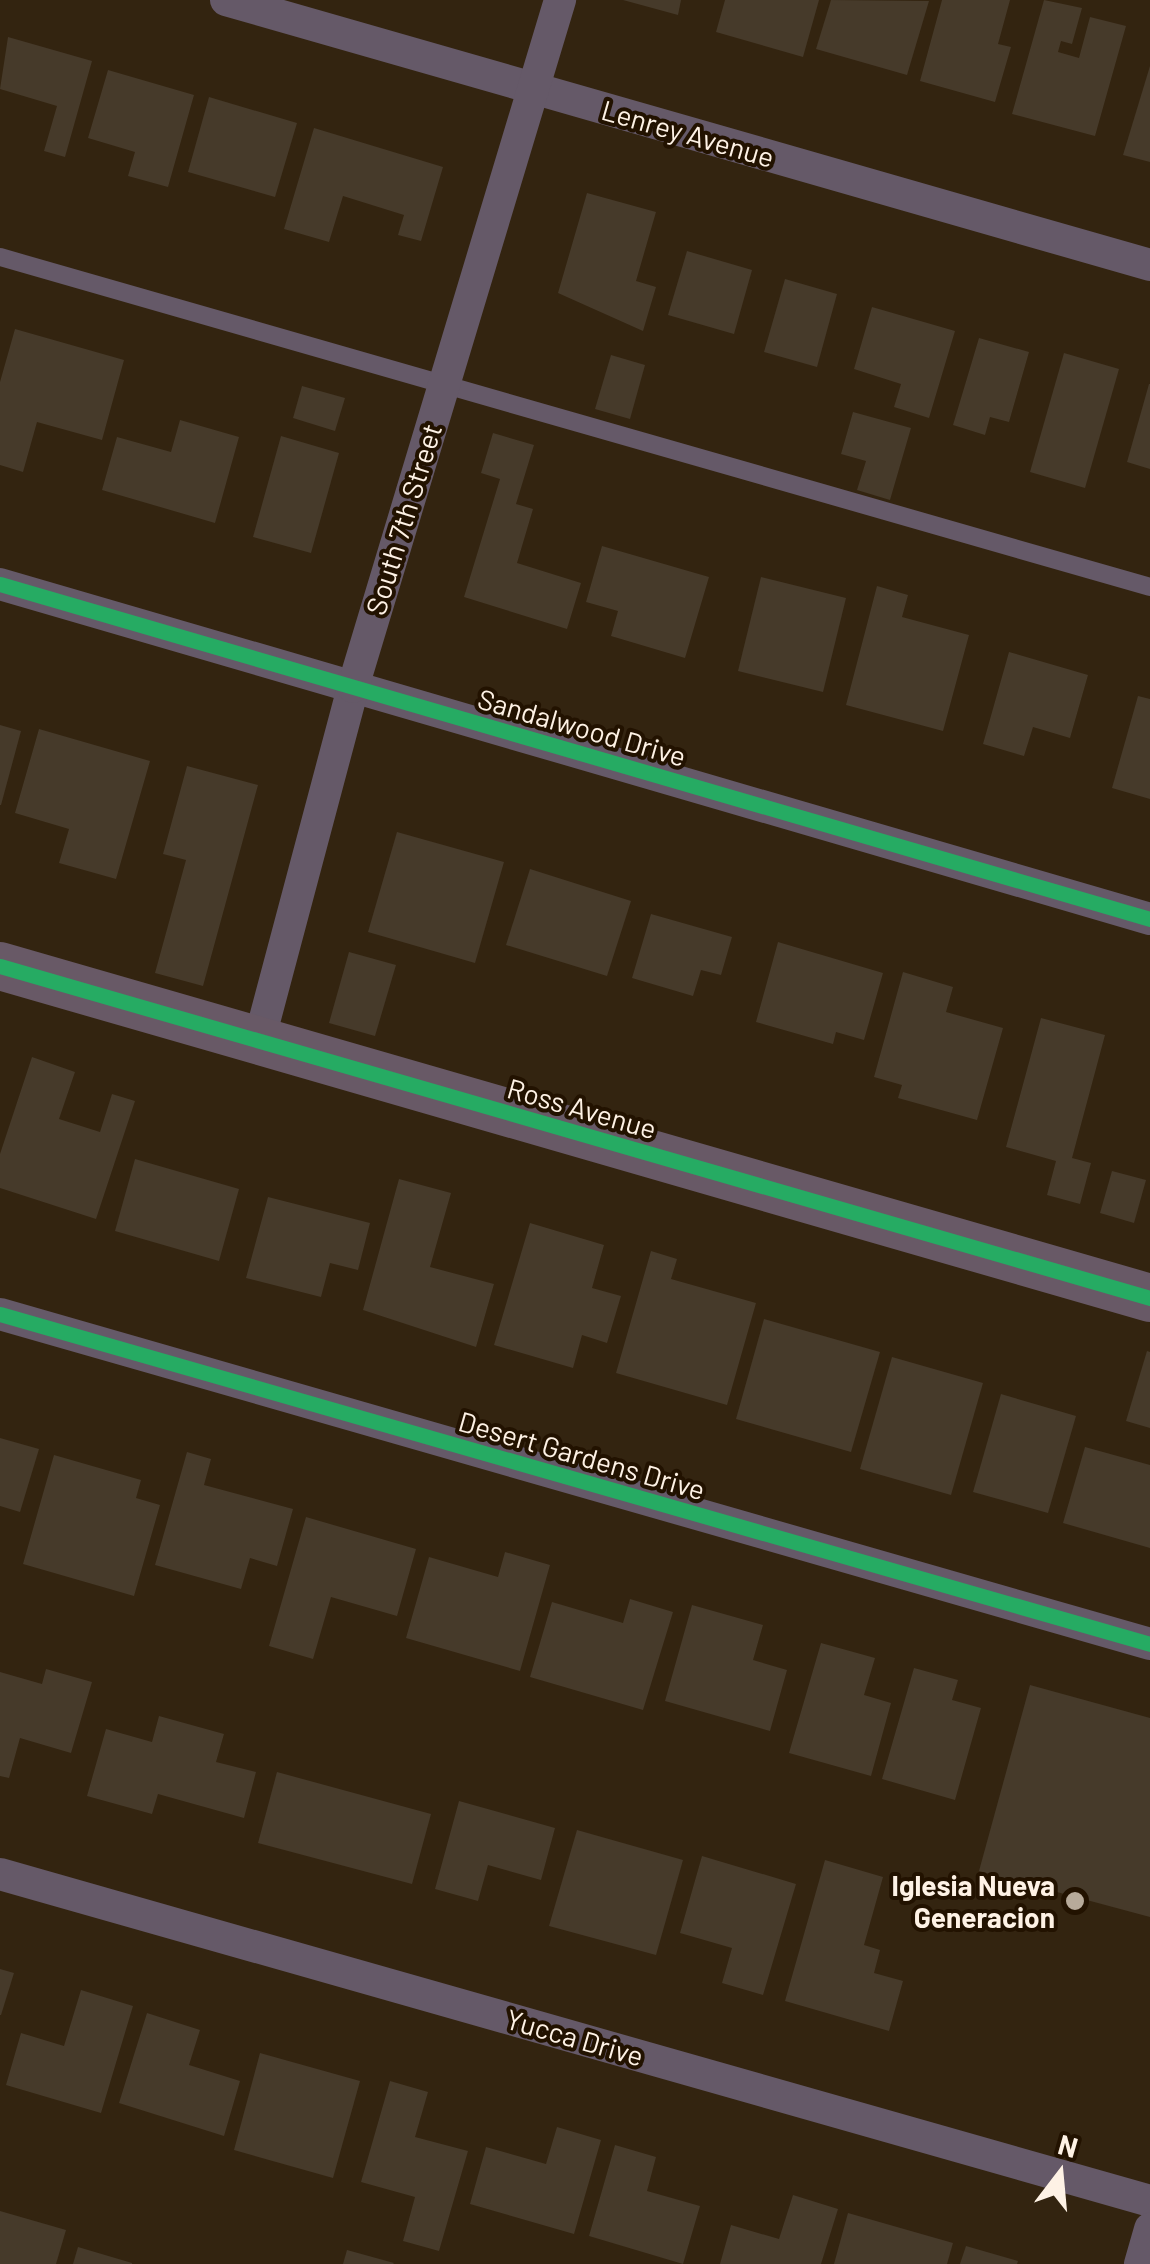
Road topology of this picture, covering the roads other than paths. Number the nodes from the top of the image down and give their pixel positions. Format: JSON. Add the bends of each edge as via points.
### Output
{"nodes":[{"id":1,"x":226,"y":0,"type":"edge"},
{"id":2,"x":560,"y":0,"type":"edge"},
{"id":3,"x":533,"y":88,"type":"junction"},
{"id":4,"x":0,"y":258,"type":"edge"},
{"id":5,"x":1150,"y":265,"type":"edge"},
{"id":6,"x":444,"y":385,"type":"junction"},
{"id":7,"x":0,"y":584,"type":"edge"},
{"id":8,"x":1150,"y":587,"type":"edge"},
{"id":9,"x":352,"y":687,"type":"junction"},
{"id":10,"x":1150,"y":919,"type":"edge"},
{"id":11,"x":0,"y":966,"type":"edge"},
{"id":12,"x":259,"y":1041,"type":"junction"},
{"id":13,"x":1150,"y":1298,"type":"edge"},
{"id":14,"x":0,"y":1314,"type":"edge"},
{"id":15,"x":1150,"y":1644,"type":"edge"},
{"id":16,"x":0,"y":1874,"type":"edge"},
{"id":17,"x":1150,"y":2200,"type":"edge"},
{"id":18,"x":1150,"y":2228,"type":"edge"},
{"id":19,"x":1140,"y":2264,"type":"edge"}],
"edges":[{"from":1,"to":3,"type":"street","name":"Lenrey Avenue"},
{"from":2,"to":3,"type":"street","name":"South 7th Street"},
{"from":3,"to":5,"type":"street","name":"Lenrey Avenue"},
{"from":3,"to":6,"type":"street","name":"South 7th Street"},
{"from":4,"to":6,"type":"lane"},
{"from":6,"to":8,"type":"lane"},
{"from":6,"to":9,"type":"street","name":"South 7th Street"},
{"from":7,"to":9,"type":"street","name":"Sandalwood Drive"},
{"from":9,"to":10,"type":"street","name":"Sandalwood Drive"},
{"from":9,"to":12,"type":"street","name":"South 7th Street"},
{"from":11,"to":12,"type":"street","name":"Ross Avenue"},
{"from":12,"to":13,"type":"street","name":"Ross Avenue"},
{"from":14,"to":15,"type":"street","name":"Desert Gardens Drive"},
{"from":16,"to":17,"type":"street","name":"Yucca Drive"},
{"from":18,"to":19,"type":"street"}]}
